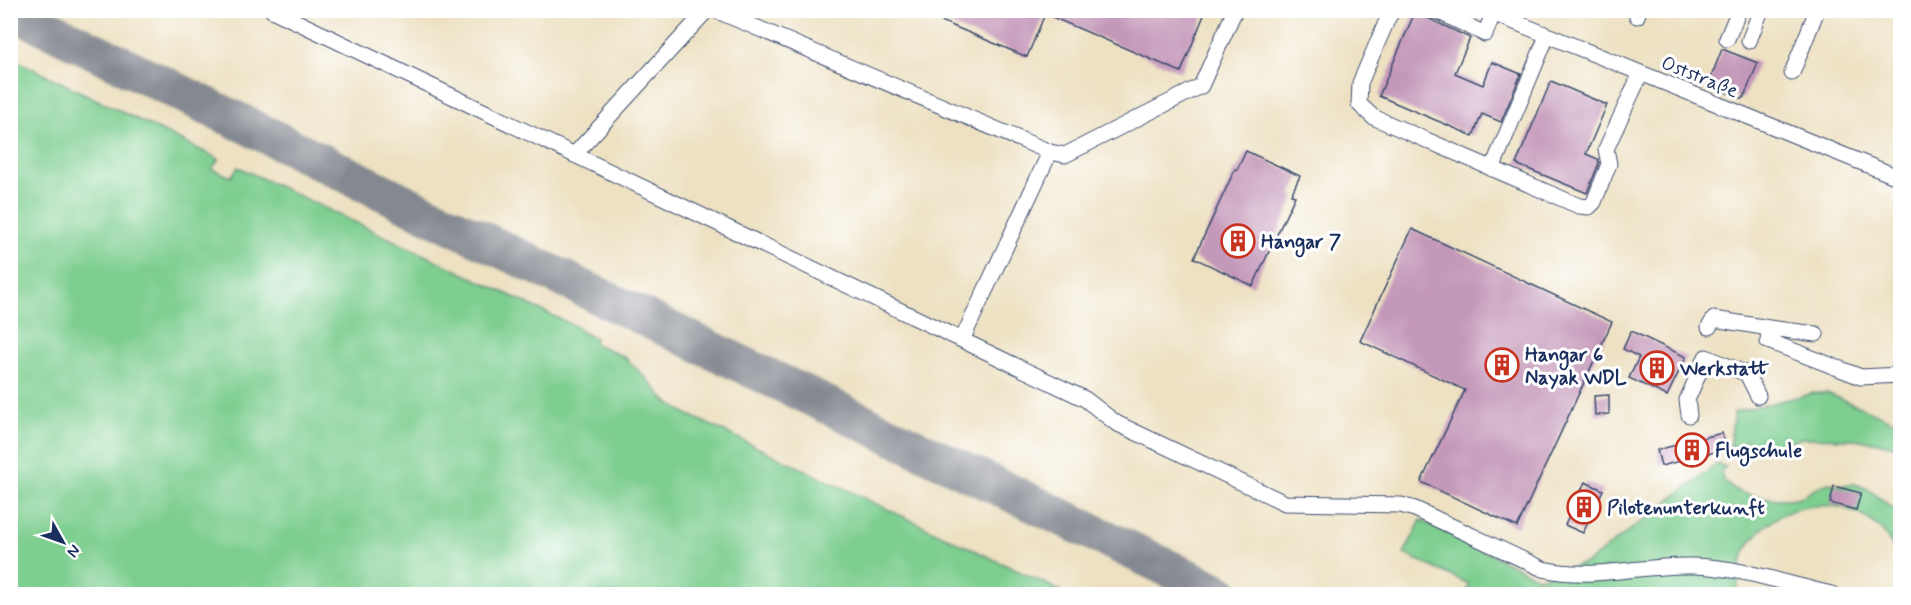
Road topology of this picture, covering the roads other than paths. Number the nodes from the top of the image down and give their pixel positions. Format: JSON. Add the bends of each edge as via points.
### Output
{"nodes":[{"id":1,"x":272,"y":10,"type":"edge"},
{"id":2,"x":706,"y":10,"type":"edge"},
{"id":3,"x":716,"y":10,"type":"edge"},
{"id":4,"x":1235,"y":10,"type":"edge"},
{"id":5,"x":1393,"y":10,"type":"edge"},
{"id":6,"x":1435,"y":10,"type":"edge"},
{"id":7,"x":1739,"y":10,"type":"edge"},
{"id":8,"x":1761,"y":10,"type":"edge"},
{"id":9,"x":1817,"y":10,"type":"edge"},
{"id":10,"x":1489,"y":12,"type":"edge"},
{"id":11,"x":1547,"y":36,"type":"junction"},
{"id":12,"x":1727,"y":39,"type":"dead end"},
{"id":13,"x":1749,"y":41,"type":"dead end"},
{"id":14,"x":1792,"y":73,"type":"dead end"},
{"id":15,"x":1640,"y":75,"type":"junction"},
{"id":16,"x":1050,"y":152,"type":"junction"},
{"id":17,"x":573,"y":154,"type":"junction"},
{"id":18,"x":1492,"y":169,"type":"junction"},
{"id":19,"x":1900,"y":178,"type":"edge"},
{"id":20,"x":1709,"y":327,"type":"dead end"},
{"id":21,"x":1769,"y":328,"type":"junction"},
{"id":22,"x":1816,"y":334,"type":"dead end"},
{"id":23,"x":962,"y":340,"type":"junction"},
{"id":24,"x":1900,"y":375,"type":"edge"},
{"id":25,"x":1758,"y":396,"type":"dead end"},
{"id":26,"x":1689,"y":415,"type":"dead end"},
{"id":27,"x":1832,"y":594,"type":"edge"}],
"edges":[{"from":1,"to":17,"type":"lane"},
{"from":2,"to":17,"type":"lane"},
{"from":3,"to":16,"type":"lane"},
{"from":4,"to":16,"type":"lane","via":[[1201,86],[1065,155]]},
{"from":5,"to":18,"type":"lane","via":[[1360,83],[1359,104],[1373,117]]},
{"from":6,"to":10,"type":"lane","via":[[1485,34]]},
{"from":7,"to":12,"type":"lane"},
{"from":8,"to":13,"type":"lane"},
{"from":9,"to":14,"type":"lane"},
{"from":10,"to":11,"type":"lane","name":"Oststraße"},
{"from":11,"to":15,"type":"lane","name":"Oststraße"},
{"from":11,"to":18,"type":"lane"},
{"from":15,"to":18,"type":"lane","via":[[1606,149],[1609,164],[1589,207]]},
{"from":15,"to":19,"type":"lane","name":"Oststraße"},
{"from":16,"to":23,"type":"lane"},
{"from":17,"to":23,"type":"lane"},
{"from":20,"to":21,"type":"lane","via":[[1714,319]]},
{"from":21,"to":22,"type":"lane"},
{"from":21,"to":24,"type":"lane","via":[[1768,341],[1861,377]]},
{"from":23,"to":27,"type":"lane","via":[[1085,399],[1116,423],[1285,503],[1401,505],[1543,569],[1564,574],[1695,566],[1742,572]]},
{"from":25,"to":26,"type":"lane","via":[[1747,374],[1706,357],[1687,400]]}]}
